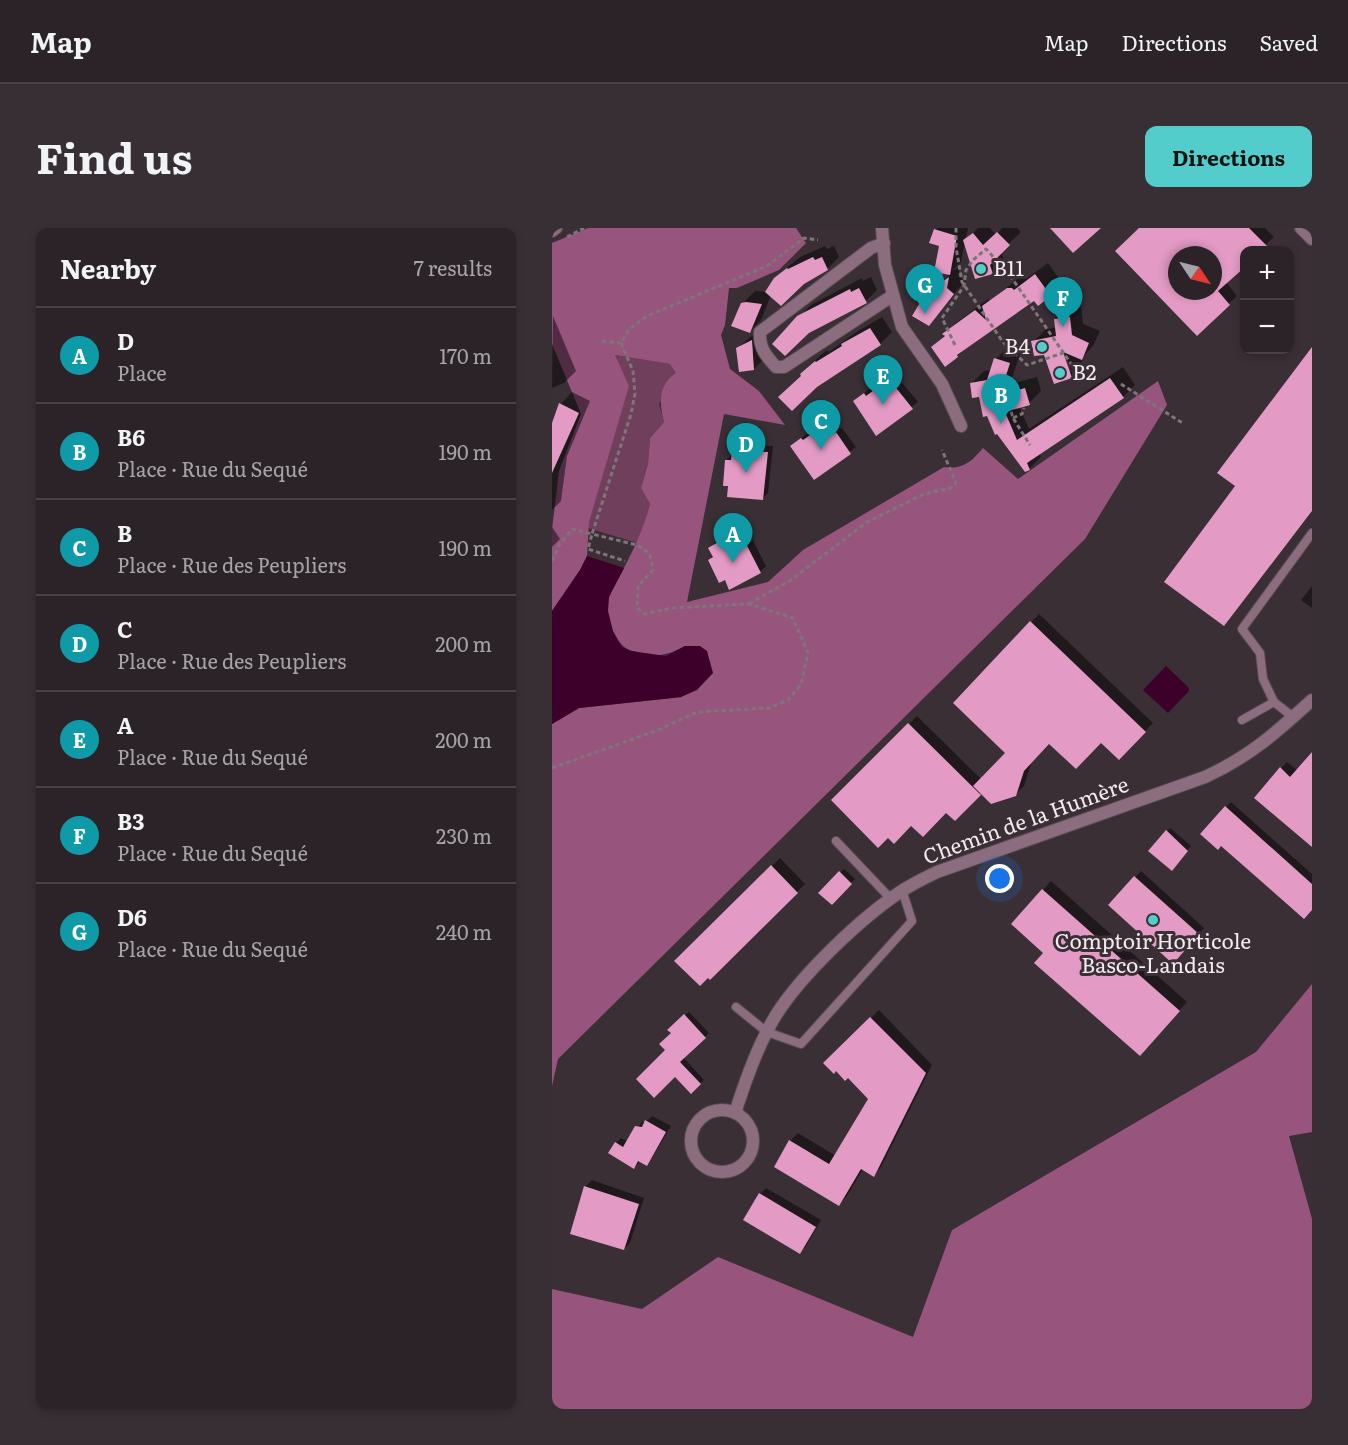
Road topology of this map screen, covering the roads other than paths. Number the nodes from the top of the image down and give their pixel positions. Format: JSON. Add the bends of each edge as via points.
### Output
{"nodes":[{"id":1,"x":556,"y":228,"type":"edge"},
{"id":2,"x":882,"y":228,"type":"edge"},
{"id":3,"x":1300,"y":228,"type":"edge"},
{"id":4,"x":552,"y":231,"type":"edge"},
{"id":5,"x":1312,"y":239,"type":"edge"},
{"id":6,"x":884,"y":243,"type":"junction"},
{"id":7,"x":892,"y":296,"type":"junction"},
{"id":8,"x":961,"y":426,"type":"dead end"},
{"id":9,"x":1312,"y":533,"type":"edge"},
{"id":10,"x":1312,"y":700,"type":"edge"},
{"id":11,"x":1274,"y":702,"type":"junction"},
{"id":12,"x":1293,"y":717,"type":"junction"},
{"id":13,"x":1242,"y":720,"type":"dead end"},
{"id":14,"x":836,"y":841,"type":"dead end"},
{"id":15,"x":902,"y":890,"type":"junction"},
{"id":16,"x":891,"y":899,"type":"junction"},
{"id":17,"x":736,"y":1007,"type":"dead end"},
{"id":18,"x":767,"y":1032,"type":"junction"},
{"id":19,"x":735,"y":1113,"type":"junction"}],
"edges":[{"from":1,"to":4,"type":"street"},
{"from":2,"to":6,"type":"street"},
{"from":3,"to":5,"type":"street"},
{"from":6,"to":7,"type":"street"},
{"from":6,"to":7,"type":"street","via":[[871,248],[760,333],[763,353],[776,367],[784,368]]},
{"from":7,"to":8,"type":"street","via":[[902,327],[942,384]]},
{"from":9,"to":11,"type":"lane","via":[[1242,629],[1260,653],[1263,679]]},
{"from":10,"to":12,"type":"street","name":"Chemin de la Humère"},
{"from":11,"to":12,"type":"lane"},
{"from":11,"to":13,"type":"lane"},
{"from":12,"to":15,"type":"street","name":"Chemin de la Humère","via":[[1264,743],[1206,777],[937,872]]},
{"from":14,"to":16,"type":"lane"},
{"from":15,"to":16,"type":"street","name":"Chemin de la Humère"},
{"from":15,"to":18,"type":"lane","via":[[912,921],[801,1044]]},
{"from":16,"to":18,"type":"street","name":"Chemin de la Humère","via":[[864,920],[790,995]]},
{"from":17,"to":18,"type":"lane"},
{"from":18,"to":19,"type":"street","name":"Chemin de la Humère"},
{"from":19,"to":19,"type":"street","via":[[714,1111],[696,1125],[692,1148],[706,1168],[730,1171],[751,1153],[750,1128]]}]}
